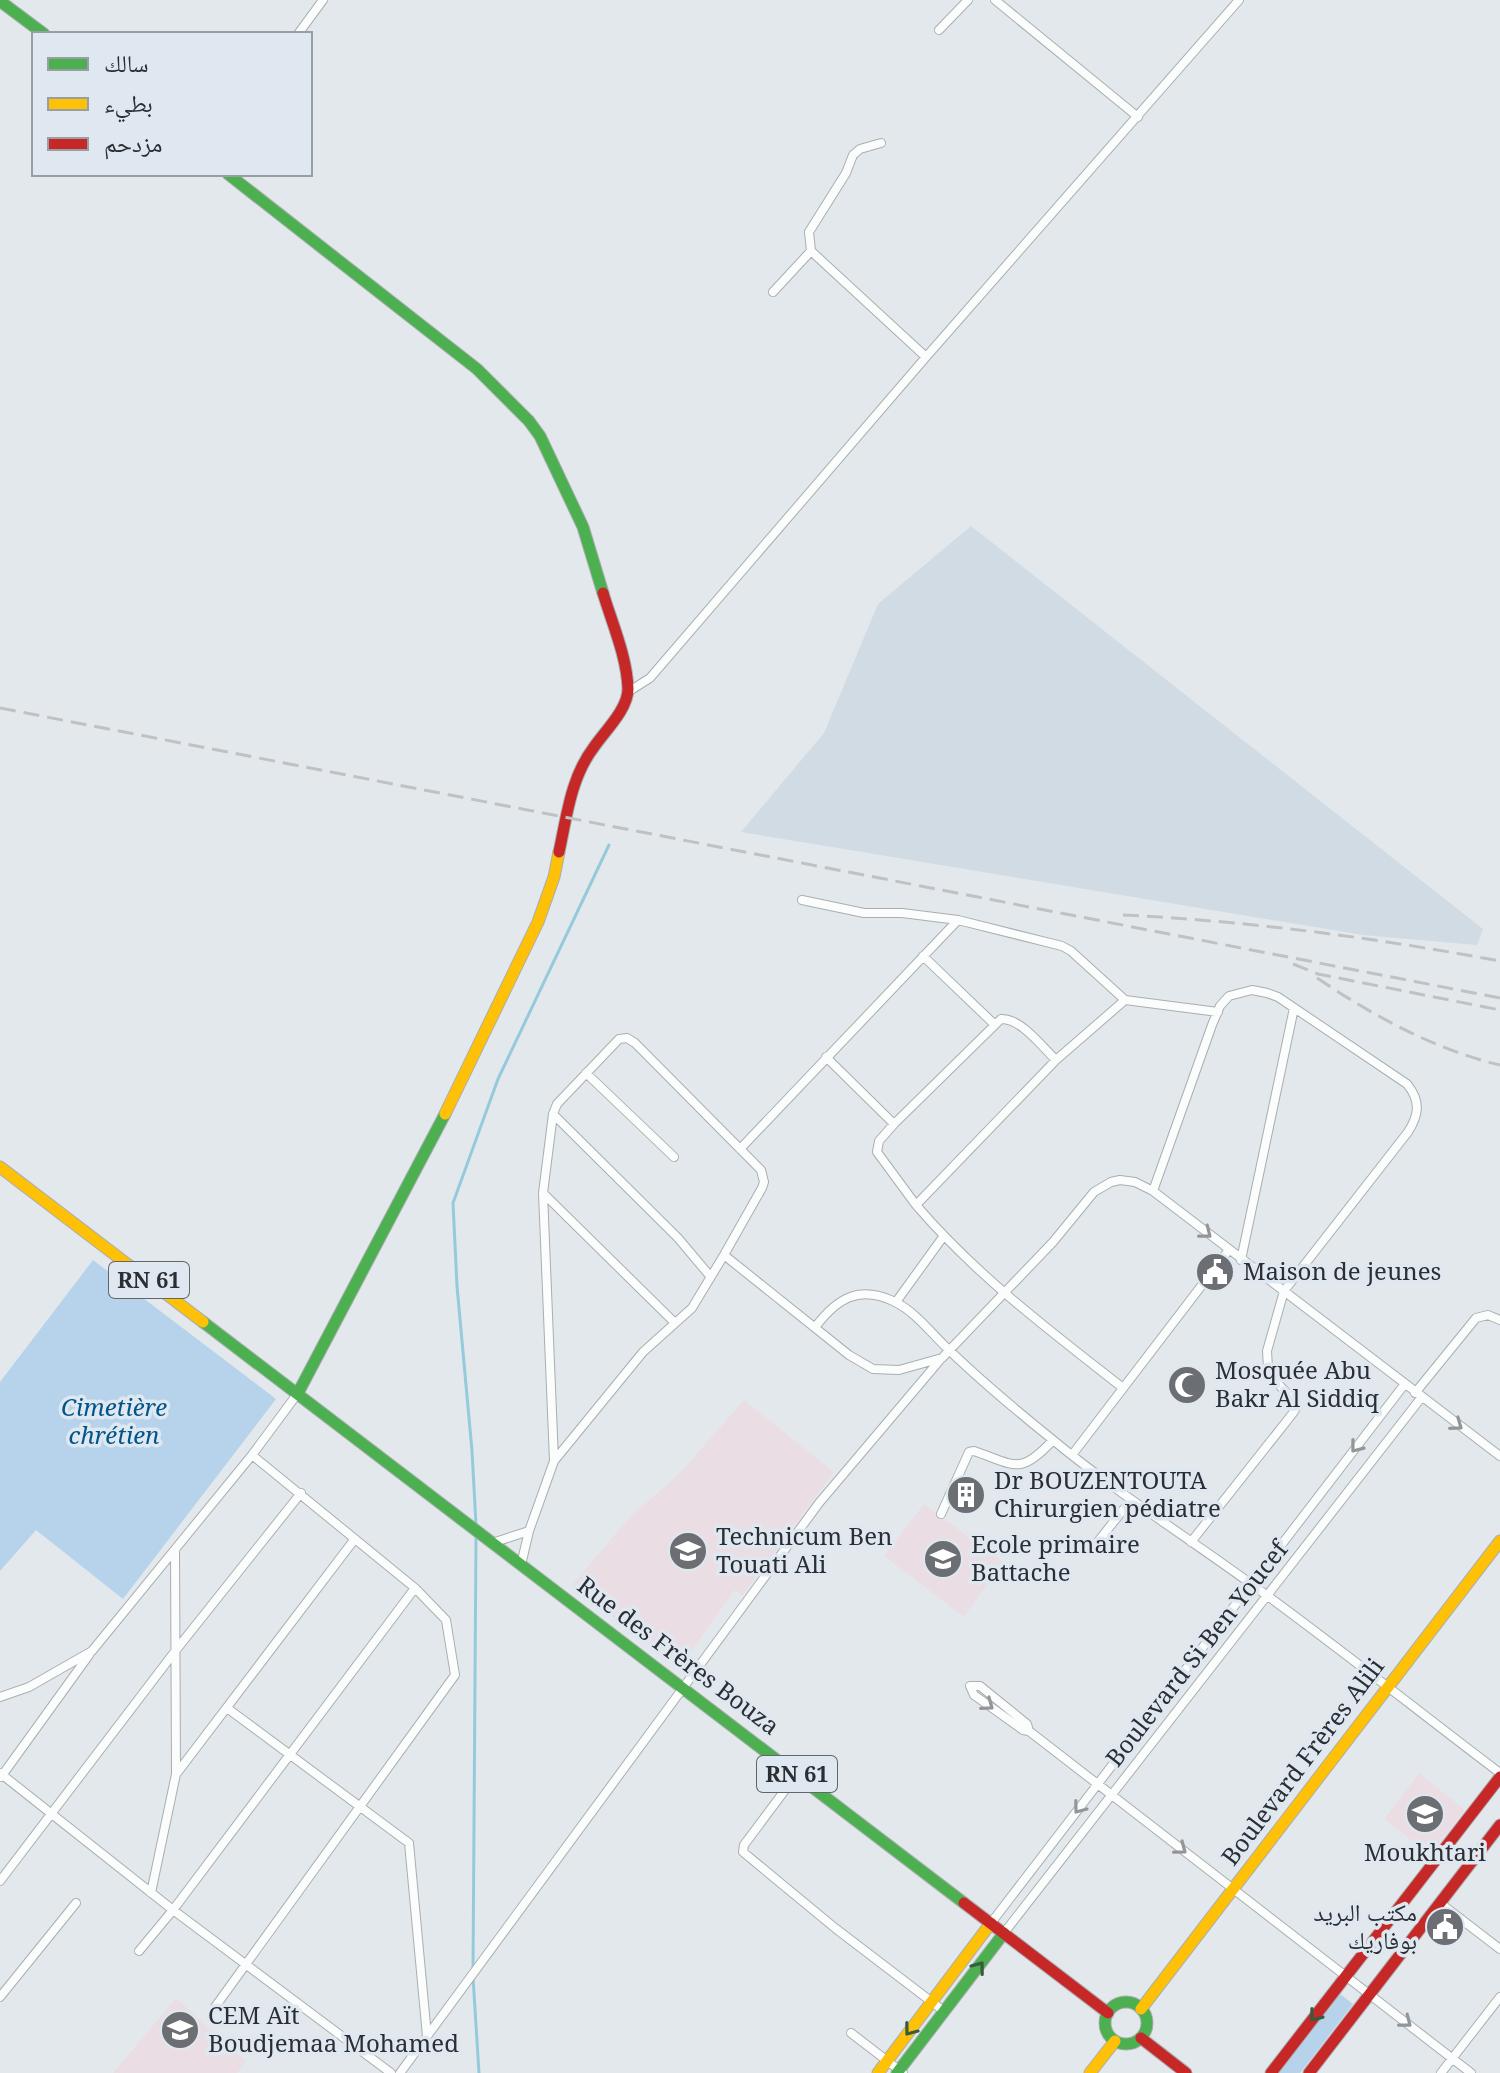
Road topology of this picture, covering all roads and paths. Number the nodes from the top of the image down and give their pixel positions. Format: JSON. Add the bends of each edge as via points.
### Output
{"nodes":[{"id":1,"x":323,"y":0,"type":"edge"},
{"id":2,"x":968,"y":0,"type":"edge"},
{"id":3,"x":995,"y":0,"type":"edge"},
{"id":4,"x":1011,"y":0,"type":"edge"},
{"id":5,"x":1239,"y":0,"type":"edge"},
{"id":6,"x":0,"y":1,"type":"edge"},
{"id":7,"x":1004,"y":8,"type":"junction"},
{"id":8,"x":939,"y":30,"type":"dead end"},
{"id":9,"x":41,"y":32,"type":"edge"},
{"id":10,"x":299,"y":32,"type":"edge"},
{"id":11,"x":1138,"y":117,"type":"junction"},
{"id":12,"x":881,"y":143,"type":"dead end"},
{"id":13,"x":231,"y":176,"type":"edge"},
{"id":14,"x":811,"y":251,"type":"junction"},
{"id":15,"x":773,"y":292,"type":"dead end"},
{"id":16,"x":926,"y":357,"type":"junction"},
{"id":17,"x":628,"y":692,"type":"junction"},
{"id":18,"x":802,"y":900,"type":"dead end"},
{"id":19,"x":958,"y":920,"type":"junction"},
{"id":20,"x":923,"y":956,"type":"junction"},
{"id":21,"x":1125,"y":1000,"type":"junction"},
{"id":22,"x":1294,"y":1008,"type":"junction"},
{"id":23,"x":1218,"y":1012,"type":"junction"},
{"id":24,"x":994,"y":1024,"type":"junction"},
{"id":25,"x":826,"y":1057,"type":"junction"},
{"id":26,"x":1056,"y":1060,"type":"junction"},
{"id":27,"x":586,"y":1073,"type":"junction"},
{"id":28,"x":553,"y":1114,"type":"junction"},
{"id":29,"x":894,"y":1124,"type":"junction"},
{"id":30,"x":740,"y":1149,"type":"junction"},
{"id":31,"x":674,"y":1157,"type":"dead end"},
{"id":32,"x":0,"y":1167,"type":"edge"},
{"id":33,"x":1153,"y":1191,"type":"junction"},
{"id":34,"x":543,"y":1193,"type":"junction"},
{"id":35,"x":916,"y":1205,"type":"junction"},
{"id":36,"x":943,"y":1237,"type":"junction"},
{"id":37,"x":1228,"y":1251,"type":"junction"},
{"id":38,"x":724,"y":1255,"type":"junction"},
{"id":39,"x":1241,"y":1260,"type":"junction"},
{"id":40,"x":710,"y":1276,"type":"junction"},
{"id":41,"x":1284,"y":1291,"type":"junction"},
{"id":42,"x":1002,"y":1293,"type":"junction"},
{"id":43,"x":896,"y":1302,"type":"junction"},
{"id":44,"x":1500,"y":1320,"type":"edge"},
{"id":45,"x":675,"y":1323,"type":"junction"},
{"id":46,"x":816,"y":1326,"type":"junction"},
{"id":47,"x":949,"y":1351,"type":"junction"},
{"id":48,"x":942,"y":1358,"type":"junction"},
{"id":49,"x":1404,"y":1385,"type":"junction"},
{"id":50,"x":1123,"y":1388,"type":"junction"},
{"id":51,"x":298,"y":1393,"type":"junction"},
{"id":52,"x":1418,"y":1396,"type":"junction"},
{"id":53,"x":1053,"y":1440,"type":"junction"},
{"id":54,"x":252,"y":1455,"type":"junction"},
{"id":55,"x":1072,"y":1455,"type":"junction"},
{"id":56,"x":1500,"y":1456,"type":"edge"},
{"id":57,"x":554,"y":1461,"type":"junction"},
{"id":58,"x":301,"y":1493,"type":"junction"},
{"id":59,"x":1131,"y":1500,"type":"junction"},
{"id":60,"x":941,"y":1514,"type":"dead end"},
{"id":61,"x":529,"y":1531,"type":"junction"},
{"id":62,"x":354,"y":1540,"type":"junction"},
{"id":63,"x":488,"y":1540,"type":"junction"},
{"id":64,"x":1500,"y":1541,"type":"edge"},
{"id":65,"x":1191,"y":1542,"type":"junction"},
{"id":66,"x":175,"y":1549,"type":"junction"},
{"id":67,"x":1092,"y":1549,"type":"dead end"},
{"id":68,"x":521,"y":1565,"type":"junction"},
{"id":69,"x":1251,"y":1584,"type":"junction"},
{"id":70,"x":415,"y":1588,"type":"junction"},
{"id":71,"x":1267,"y":1596,"type":"junction"},
{"id":72,"x":176,"y":1650,"type":"junction"},
{"id":73,"x":92,"y":1651,"type":"junction"},
{"id":74,"x":683,"y":1687,"type":"junction"},
{"id":75,"x":1388,"y":1688,"type":"junction"},
{"id":76,"x":0,"y":1697,"type":"edge"},
{"id":77,"x":227,"y":1708,"type":"junction"},
{"id":78,"x":1029,"y":1731,"type":"junction"},
{"id":79,"x":290,"y":1756,"type":"junction"},
{"id":80,"x":176,"y":1774,"type":"junction"},
{"id":81,"x":797,"y":1774,"type":"junction"},
{"id":82,"x":1,"y":1775,"type":"edge"},
{"id":83,"x":1500,"y":1775,"type":"edge"},
{"id":84,"x":1097,"y":1784,"type":"junction"},
{"id":85,"x":1111,"y":1796,"type":"junction"},
{"id":86,"x":361,"y":1806,"type":"junction"},
{"id":87,"x":50,"y":1814,"type":"junction"},
{"id":88,"x":1500,"y":1825,"type":"edge"},
{"id":89,"x":0,"y":1881,"type":"edge"},
{"id":90,"x":1233,"y":1889,"type":"junction"},
{"id":91,"x":151,"y":1893,"type":"junction"},
{"id":92,"x":76,"y":1903,"type":"dead end"},
{"id":93,"x":1440,"y":1903,"type":"junction"},
{"id":94,"x":173,"y":1910,"type":"junction"},
{"id":95,"x":991,"y":1923,"type":"junction"},
{"id":96,"x":1004,"y":1933,"type":"junction"},
{"id":97,"x":1500,"y":1949,"type":"edge"},
{"id":98,"x":139,"y":1951,"type":"dead end"},
{"id":99,"x":246,"y":1964,"type":"junction"},
{"id":100,"x":1346,"y":1976,"type":"junction"},
{"id":101,"x":1370,"y":1994,"type":"junction"},
{"id":102,"x":0,"y":1997,"type":"edge"},
{"id":103,"x":1500,"y":1997,"type":"edge"},
{"id":104,"x":931,"y":2001,"type":"junction"},
{"id":105,"x":215,"y":2007,"type":"dead end"},
{"id":106,"x":1141,"y":2009,"type":"junction"},
{"id":107,"x":945,"y":2012,"type":"junction"},
{"id":108,"x":1108,"y":2013,"type":"junction"},
{"id":109,"x":851,"y":2033,"type":"dead end"},
{"id":110,"x":427,"y":2036,"type":"junction"},
{"id":111,"x":1141,"y":2038,"type":"junction"},
{"id":112,"x":1115,"y":2041,"type":"junction"},
{"id":113,"x":1452,"y":2058,"type":"junction"},
{"id":114,"x":887,"y":2061,"type":"junction"},
{"id":115,"x":900,"y":2072,"type":"edge"},
{"id":116,"x":391,"y":2073,"type":"edge"},
{"id":117,"x":400,"y":2073,"type":"edge"},
{"id":118,"x":878,"y":2073,"type":"edge"},
{"id":119,"x":1090,"y":2073,"type":"edge"},
{"id":120,"x":1186,"y":2073,"type":"edge"},
{"id":121,"x":1271,"y":2073,"type":"edge"},
{"id":122,"x":1309,"y":2073,"type":"edge"},
{"id":123,"x":1441,"y":2073,"type":"edge"},
{"id":124,"x":1471,"y":2073,"type":"edge"}],
"edges":[{"from":1,"to":10,"type":"street"},
{"from":2,"to":8,"type":"street"},
{"from":3,"to":7,"type":"street"},
{"from":4,"to":7,"type":"street"},
{"from":5,"to":11,"type":"street"},
{"from":6,"to":9,"type":"main road"},
{"from":7,"to":11,"type":"street"},
{"from":11,"to":16,"type":"street"},
{"from":12,"to":14,"type":"street","via":[[853,155],[809,232]]},
{"from":13,"to":17,"type":"main road","via":[[477,369],[529,421],[583,527]]},
{"from":14,"to":15,"type":"street"},
{"from":14,"to":16,"type":"street"},
{"from":16,"to":17,"type":"street","via":[[650,678]]},
{"from":17,"to":51,"type":"main road","via":[[572,789],[554,877],[538,922],[430,1144]]},
{"from":18,"to":19,"type":"street","via":[[864,913]]},
{"from":19,"to":20,"type":"street"},
{"from":19,"to":21,"type":"street","via":[[1062,946]]},
{"from":20,"to":24,"type":"street"},
{"from":20,"to":25,"type":"street"},
{"from":21,"to":23,"type":"street"},
{"from":21,"to":26,"type":"street"},
{"from":22,"to":23,"type":"street","via":[[1252,990],[1229,996]]},
{"from":22,"to":39,"type":"street"},
{"from":22,"to":41,"type":"street","via":[[1407,1084],[1418,1106],[1408,1132]]},
{"from":23,"to":33,"type":"street"},
{"from":24,"to":26,"type":"street","via":[[1006,1018],[1015,1022]]},
{"from":24,"to":29,"type":"street"},
{"from":25,"to":29,"type":"street"},
{"from":25,"to":30,"type":"street"},
{"from":26,"to":35,"type":"street"},
{"from":27,"to":28,"type":"street"},
{"from":27,"to":30,"type":"street","via":[[615,1041],[632,1040]]},
{"from":27,"to":31,"type":"street"},
{"from":28,"to":34,"type":"street"},
{"from":28,"to":40,"type":"street"},
{"from":29,"to":35,"type":"street","via":[[877,1152]]},
{"from":30,"to":38,"type":"street","via":[[761,1170],[764,1182]]},
{"from":32,"to":51,"type":"main road","number":"RN 61"},
{"from":33,"to":37,"type":"street","one_way":true},
{"from":33,"to":42,"type":"street","via":[[1120,1180],[1094,1192]]},
{"from":34,"to":45,"type":"street"},
{"from":34,"to":57,"type":"street"},
{"from":35,"to":36,"type":"street"},
{"from":36,"to":42,"type":"street"},
{"from":36,"to":43,"type":"street"},
{"from":37,"to":39,"type":"street"},
{"from":37,"to":50,"type":"street"},
{"from":38,"to":40,"type":"street"},
{"from":38,"to":46,"type":"street"},
{"from":39,"to":41,"type":"street"},
{"from":40,"to":45,"type":"street","via":[[698,1300]]},
{"from":41,"to":49,"type":"street"},
{"from":41,"to":65,"type":"street","via":[[1267,1351],[1268,1368],[1296,1408]]},
{"from":42,"to":47,"type":"street"},
{"from":42,"to":50,"type":"street"},
{"from":43,"to":46,"type":"street","via":[[844,1297]]},
{"from":43,"to":47,"type":"street"},
{"from":44,"to":52,"type":"street","name":"Boulevard Si Ben Youcef","via":[[1476,1318]]},
{"from":45,"to":57,"type":"street","via":[[613,1385]]},
{"from":46,"to":48,"type":"street","via":[[873,1369],[899,1370]]},
{"from":47,"to":48,"type":"street"},
{"from":47,"to":53,"type":"street"},
{"from":48,"to":74,"type":"street","via":[[819,1503]]},
{"from":49,"to":52,"type":"street"},
{"from":49,"to":69,"type":"street","name":"Boulevard Si Ben Youcef","one_way":true},
{"from":50,"to":55,"type":"street"},
{"from":51,"to":54,"type":"street"},
{"from":51,"to":63,"type":"main road","name":"Rue des Frères Bouza","number":"RN 61"},
{"from":52,"to":56,"type":"street","one_way":true},
{"from":52,"to":71,"type":"street","name":"Boulevard Si Ben Youcef"},
{"from":53,"to":55,"type":"street"},
{"from":53,"to":60,"type":"street","via":[[1032,1461],[1016,1466],[969,1452]]},
{"from":54,"to":58,"type":"street"},
{"from":54,"to":66,"type":"street"},
{"from":55,"to":59,"type":"street"},
{"from":57,"to":61,"type":"street"},
{"from":58,"to":62,"type":"street"},
{"from":58,"to":72,"type":"street"},
{"from":59,"to":65,"type":"street"},
{"from":59,"to":67,"type":"street"},
{"from":61,"to":63,"type":"street"},
{"from":61,"to":68,"type":"street"},
{"from":62,"to":70,"type":"street"},
{"from":62,"to":77,"type":"street"},
{"from":63,"to":68,"type":"main road","name":"Rue des Frères Bouza","number":"RN 61"},
{"from":64,"to":75,"type":"main road","name":"Boulevard Frères Alili"},
{"from":65,"to":69,"type":"street"},
{"from":66,"to":72,"type":"street"},
{"from":66,"to":73,"type":"street"},
{"from":68,"to":74,"type":"main road","name":"Rue des Frères Bouza","number":"RN 61"},
{"from":69,"to":71,"type":"street"},
{"from":69,"to":84,"type":"street","name":"Boulevard Si Ben Youcef"},
{"from":70,"to":79,"type":"street"},
{"from":70,"to":86,"type":"street","via":[[446,1620],[455,1675]]},
{"from":71,"to":75,"type":"street"},
{"from":71,"to":85,"type":"street","name":"Boulevard Si Ben Youcef"},
{"from":72,"to":80,"type":"street"},
{"from":72,"to":87,"type":"street"},
{"from":73,"to":76,"type":"street","via":[[29,1687]]},
{"from":73,"to":82,"type":"street"},
{"from":74,"to":81,"type":"main road","name":"Rue des Frères Bouza","number":"RN 61"},
{"from":74,"to":110,"type":"street"},
{"from":75,"to":83,"type":"street"},
{"from":75,"to":90,"type":"main road","name":"Boulevard Frères Alili"},
{"from":77,"to":79,"type":"street"},
{"from":77,"to":80,"type":"street"},
{"from":78,"to":78,"type":"street","one_way":true,"via":[[980,1686],[970,1686],[974,1695]]},
{"from":78,"to":84,"type":"street"},
{"from":79,"to":86,"type":"street"},
{"from":79,"to":94,"type":"street"},
{"from":80,"to":91,"type":"street"},
{"from":81,"to":95,"type":"main road","name":"Rue des Frères Bouza","number":"RN 61"},
{"from":81,"to":104,"type":"street","via":[[743,1852]]},
{"from":82,"to":87,"type":"street"},
{"from":83,"to":100,"type":"main road"},
{"from":84,"to":85,"type":"street"},
{"from":84,"to":95,"type":"street","name":"Boulevard Si Ben Youcef","one_way":true},
{"from":85,"to":90,"type":"street","one_way":true},
{"from":85,"to":96,"type":"street","name":"Boulevard Si Ben Youcef"},
{"from":86,"to":99,"type":"street"},
{"from":86,"to":110,"type":"street","via":[[409,1843]]},
{"from":87,"to":89,"type":"street"},
{"from":87,"to":91,"type":"street"},
{"from":88,"to":93,"type":"main road"},
{"from":90,"to":100,"type":"street"},
{"from":90,"to":106,"type":"main road","name":"Boulevard Frères Alili"},
{"from":91,"to":94,"type":"street"},
{"from":92,"to":102,"type":"street"},
{"from":93,"to":97,"type":"street"},
{"from":93,"to":101,"type":"main road"},
{"from":94,"to":98,"type":"street"},
{"from":94,"to":99,"type":"street"},
{"from":95,"to":96,"type":"main road","name":"Rue des Frères Bouza","number":"RN 61"},
{"from":95,"to":104,"type":"main road"},
{"from":107,"to":96,"type":"main road","one_way":true},
{"from":96,"to":108,"type":"main road","name":"Rue des Frères Bouza","number":"RN 61"},
{"from":99,"to":105,"type":"street"},
{"from":99,"to":116,"type":"street"},
{"from":100,"to":101,"type":"street"},
{"from":100,"to":121,"type":"main road","one_way":true},
{"from":101,"to":113,"type":"street","one_way":true},
{"from":101,"to":122,"type":"main road"},
{"from":103,"to":113,"type":"street"},
{"from":104,"to":107,"type":"street"},
{"from":104,"to":114,"type":"main road","one_way":true},
{"from":106,"to":108,"type":"main road","via":[[1127,2002]]},
{"from":106,"to":111,"type":"main road","via":[[1147,2027]]},
{"from":107,"to":115,"type":"main road"},
{"from":108,"to":112,"type":"main road","via":[[1105,2025]]},
{"from":109,"to":114,"type":"street"},
{"from":110,"to":117,"type":"street"},
{"from":111,"to":112,"type":"main road","via":[[1129,2044]]},
{"from":111,"to":120,"type":"main road"},
{"from":112,"to":119,"type":"main road"},
{"from":113,"to":123,"type":"street"},
{"from":113,"to":124,"type":"street"},
{"from":114,"to":115,"type":"street"},
{"from":114,"to":118,"type":"main road"}]}
